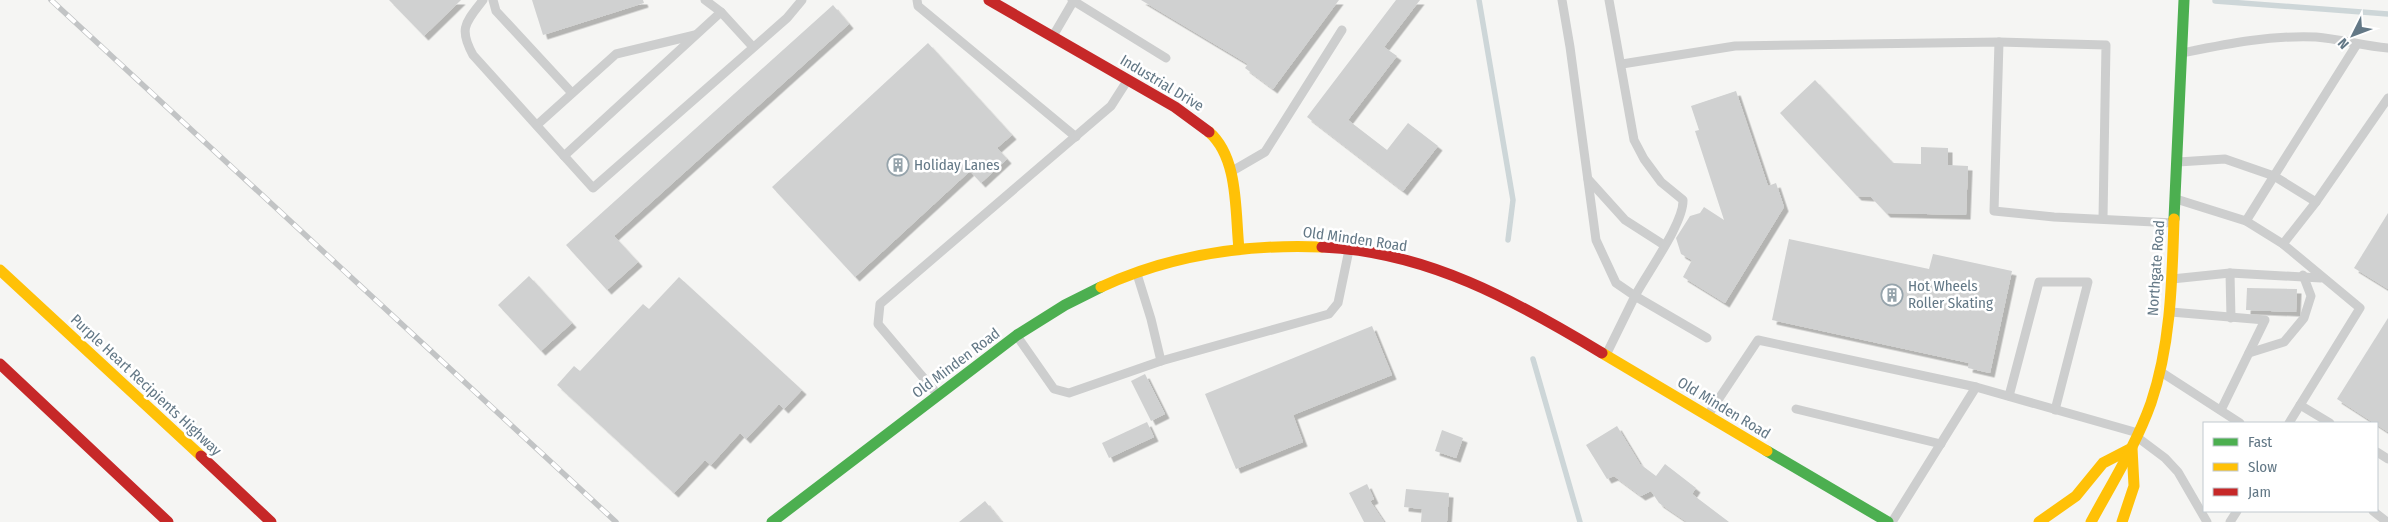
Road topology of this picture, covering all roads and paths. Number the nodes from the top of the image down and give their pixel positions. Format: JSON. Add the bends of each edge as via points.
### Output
{"nodes":[{"id":1,"x":483,"y":0,"type":"edge"},
{"id":2,"x":493,"y":0,"type":"edge"},
{"id":3,"x":705,"y":0,"type":"edge"},
{"id":4,"x":802,"y":0,"type":"edge"},
{"id":5,"x":917,"y":0,"type":"edge"},
{"id":6,"x":990,"y":0,"type":"edge"},
{"id":7,"x":1073,"y":0,"type":"edge"},
{"id":8,"x":1562,"y":0,"type":"edge"},
{"id":9,"x":1609,"y":0,"type":"edge"},
{"id":10,"x":2184,"y":0,"type":"edge"},
{"id":11,"x":722,"y":12,"type":"junction"},
{"id":12,"x":1342,"y":30,"type":"dead end"},
{"id":13,"x":697,"y":34,"type":"junction"},
{"id":14,"x":1053,"y":37,"type":"junction"},
{"id":15,"x":1999,"y":42,"type":"junction"},
{"id":16,"x":2357,"y":44,"type":"junction"},
{"id":17,"x":753,"y":47,"type":"junction"},
{"id":18,"x":2388,"y":48,"type":"edge"},
{"id":19,"x":2182,"y":53,"type":"junction"},
{"id":20,"x":1166,"y":58,"type":"dead end"},
{"id":21,"x":1622,"y":64,"type":"junction"},
{"id":22,"x":1128,"y":80,"type":"junction"},
{"id":23,"x":572,"y":93,"type":"junction"},
{"id":24,"x":2388,"y":98,"type":"edge"},
{"id":25,"x":537,"y":125,"type":"junction"},
{"id":26,"x":1076,"y":137,"type":"junction"},
{"id":27,"x":564,"y":156,"type":"junction"},
{"id":28,"x":2177,"y":162,"type":"junction"},
{"id":29,"x":1232,"y":171,"type":"junction"},
{"id":30,"x":2274,"y":176,"type":"junction"},
{"id":31,"x":1588,"y":179,"type":"junction"},
{"id":32,"x":2175,"y":199,"type":"junction"},
{"id":33,"x":2316,"y":202,"type":"junction"},
{"id":34,"x":2103,"y":218,"type":"junction"},
{"id":35,"x":2246,"y":221,"type":"junction"},
{"id":36,"x":2174,"y":223,"type":"junction"},
{"id":37,"x":2283,"y":244,"type":"junction"},
{"id":38,"x":1664,"y":245,"type":"junction"},
{"id":39,"x":1240,"y":249,"type":"junction"},
{"id":40,"x":1349,"y":250,"type":"junction"},
{"id":41,"x":0,"y":270,"type":"edge"},
{"id":42,"x":1137,"y":273,"type":"junction"},
{"id":43,"x":2230,"y":273,"type":"junction"},
{"id":44,"x":2303,"y":275,"type":"junction"},
{"id":45,"x":2322,"y":278,"type":"junction"},
{"id":46,"x":2172,"y":279,"type":"junction"},
{"id":47,"x":1634,"y":296,"type":"junction"},
{"id":48,"x":2168,"y":312,"type":"junction"},
{"id":49,"x":2231,"y":318,"type":"junction"},
{"id":50,"x":1017,"y":335,"type":"junction"},
{"id":51,"x":1707,"y":338,"type":"dead end"},
{"id":52,"x":2249,"y":354,"type":"junction"},
{"id":53,"x":1605,"y":355,"type":"junction"},
{"id":54,"x":1161,"y":361,"type":"junction"},
{"id":55,"x":0,"y":364,"type":"edge"},
{"id":56,"x":2160,"y":371,"type":"junction"},
{"id":57,"x":1976,"y":387,"type":"junction"},
{"id":58,"x":938,"y":395,"type":"junction"},
{"id":59,"x":2009,"y":396,"type":"junction"},
{"id":60,"x":2300,"y":405,"type":"junction"},
{"id":61,"x":1796,"y":410,"type":"dead end"},
{"id":62,"x":2055,"y":410,"type":"junction"},
{"id":63,"x":2221,"y":410,"type":"junction"},
{"id":64,"x":1707,"y":415,"type":"junction"},
{"id":65,"x":2239,"y":422,"type":"edge"},
{"id":66,"x":2290,"y":422,"type":"edge"},
{"id":67,"x":2328,"y":422,"type":"edge"},
{"id":68,"x":2136,"y":440,"type":"junction"},
{"id":69,"x":1941,"y":444,"type":"junction"},
{"id":70,"x":2374,"y":512,"type":"edge"},
{"id":71,"x":168,"y":522,"type":"edge"},
{"id":72,"x":271,"y":522,"type":"edge"},
{"id":73,"x":772,"y":522,"type":"edge"},
{"id":74,"x":1888,"y":522,"type":"edge"},
{"id":75,"x":1892,"y":522,"type":"edge"},
{"id":76,"x":2039,"y":522,"type":"edge"},
{"id":77,"x":2091,"y":522,"type":"edge"},
{"id":78,"x":2122,"y":522,"type":"edge"},
{"id":79,"x":2207,"y":522,"type":"edge"},
{"id":80,"x":2388,"y":522,"type":"edge"}],
"edges":[{"from":1,"to":25,"type":"lane","via":[[467,21],[464,40],[473,55]]},
{"from":2,"to":23,"type":"lane","via":[[496,11]]},
{"from":3,"to":11,"type":"lane"},
{"from":4,"to":17,"type":"lane","via":[[787,18]]},
{"from":5,"to":26,"type":"lane","via":[[918,6]]},
{"from":6,"to":14,"type":"main road","name":"Industrial Drive"},
{"from":7,"to":14,"type":"lane"},
{"from":7,"to":20,"type":"lane"},
{"from":8,"to":31,"type":"lane"},
{"from":9,"to":21,"type":"lane"},
{"from":10,"to":19,"type":"main road","name":"Northgate Road"},
{"from":11,"to":13,"type":"lane"},
{"from":11,"to":17,"type":"lane"},
{"from":12,"to":29,"type":"lane","via":[[1265,152]]},
{"from":13,"to":23,"type":"lane","via":[[616,54]]},
{"from":13,"to":27,"type":"lane"},
{"from":14,"to":22,"type":"main road","name":"Industrial Drive"},
{"from":15,"to":21,"type":"lane","via":[[1735,46]]},
{"from":15,"to":34,"type":"lane","via":[[1994,210],[2054,217]]},
{"from":15,"to":34,"type":"lane","via":[[2106,45]]},
{"from":16,"to":18,"type":"lane"},
{"from":16,"to":19,"type":"lane","via":[[2318,38],[2276,37]]},
{"from":16,"to":30,"type":"lane"},
{"from":17,"to":27,"type":"lane","via":[[593,188]]},
{"from":19,"to":28,"type":"main road","name":"Northgate Road"},
{"from":21,"to":38,"type":"lane","via":[[1634,140],[1661,182],[1682,200],[1683,206]]},
{"from":22,"to":26,"type":"lane","via":[[1111,106]]},
{"from":22,"to":29,"type":"main road","name":"Industrial Drive","via":[[1203,126],[1219,143]]},
{"from":23,"to":25,"type":"lane"},
{"from":24,"to":33,"type":"lane"},
{"from":25,"to":27,"type":"lane"},
{"from":26,"to":58,"type":"lane","via":[[880,304],[878,324]]},
{"from":28,"to":30,"type":"lane","via":[[2225,159]]},
{"from":28,"to":32,"type":"main road","name":"Northgate Road"},
{"from":29,"to":39,"type":"main road","name":"Industrial Drive"},
{"from":30,"to":33,"type":"lane"},
{"from":30,"to":35,"type":"lane"},
{"from":31,"to":38,"type":"lane","via":[[1625,220]]},
{"from":31,"to":47,"type":"lane","via":[[1596,240],[1616,283]]},
{"from":32,"to":35,"type":"lane"},
{"from":32,"to":36,"type":"main road","name":"Northgate Road"},
{"from":33,"to":37,"type":"lane"},
{"from":34,"to":36,"type":"lane"},
{"from":35,"to":37,"type":"lane"},
{"from":36,"to":46,"type":"main road","name":"Northgate Road"},
{"from":37,"to":45,"type":"lane"},
{"from":38,"to":47,"type":"lane"},
{"from":39,"to":40,"type":"main road","name":"Old Minden Road","via":[[1301,246]]},
{"from":39,"to":42,"type":"main road","name":"Old Minden Road","via":[[1184,259]]},
{"from":40,"to":53,"type":"main road","name":"Old Minden Road","via":[[1408,260],[1469,281]]},
{"from":40,"to":54,"type":"lane","via":[[1338,303],[1329,314]]},
{"from":41,"to":72,"type":"main road","name":"Purple Heart Recipients Highway"},
{"from":42,"to":50,"type":"main road","name":"Old Minden Road","via":[[1056,310]]},
{"from":42,"to":54,"type":"lane"},
{"from":43,"to":44,"type":"lane"},
{"from":43,"to":46,"type":"lane"},
{"from":43,"to":49,"type":"lane"},
{"from":44,"to":45,"type":"lane"},
{"from":44,"to":52,"type":"lane","via":[[2312,296],[2304,318],[2284,342]]},
{"from":45,"to":60,"type":"lane","via":[[2360,308]]},
{"from":46,"to":48,"type":"main road","name":"Northgate Road"},
{"from":47,"to":51,"type":"lane"},
{"from":47,"to":53,"type":"lane"},
{"from":48,"to":49,"type":"lane"},
{"from":48,"to":56,"type":"main road","name":"Northgate Road"},
{"from":49,"to":52,"type":"lane","via":[[2265,320]]},
{"from":50,"to":54,"type":"lane","via":[[1054,389],[1069,392]]},
{"from":50,"to":58,"type":"main road","name":"Old Minden Road"},
{"from":52,"to":63,"type":"lane"},
{"from":53,"to":64,"type":"main road","name":"Old Minden Road"},
{"from":55,"to":71,"type":"main road"},
{"from":56,"to":63,"type":"lane"},
{"from":56,"to":68,"type":"main road","name":"Northgate Road"},
{"from":57,"to":59,"type":"lane"},
{"from":57,"to":64,"type":"lane","via":[[1758,340]]},
{"from":57,"to":69,"type":"lane"},
{"from":58,"to":73,"type":"main road","name":"Old Minden Road"},
{"from":59,"to":62,"type":"lane"},
{"from":59,"to":62,"type":"lane","via":[[2039,282],[2088,282]]},
{"from":60,"to":66,"type":"lane"},
{"from":60,"to":67,"type":"lane"},
{"from":61,"to":69,"type":"lane"},
{"from":62,"to":68,"type":"lane"},
{"from":63,"to":65,"type":"lane"},
{"from":64,"to":74,"type":"main road","name":"Old Minden Road"},
{"from":68,"to":76,"type":"main road","via":[[2103,462],[2076,496]]},
{"from":68,"to":77,"type":"main road","name":"Northgate Road"},
{"from":68,"to":78,"type":"main road","via":[[2134,486]]},
{"from":68,"to":79,"type":"lane","via":[[2165,458],[2178,472]]},
{"from":69,"to":75,"type":"lane"},
{"from":70,"to":80,"type":"lane"}]}
